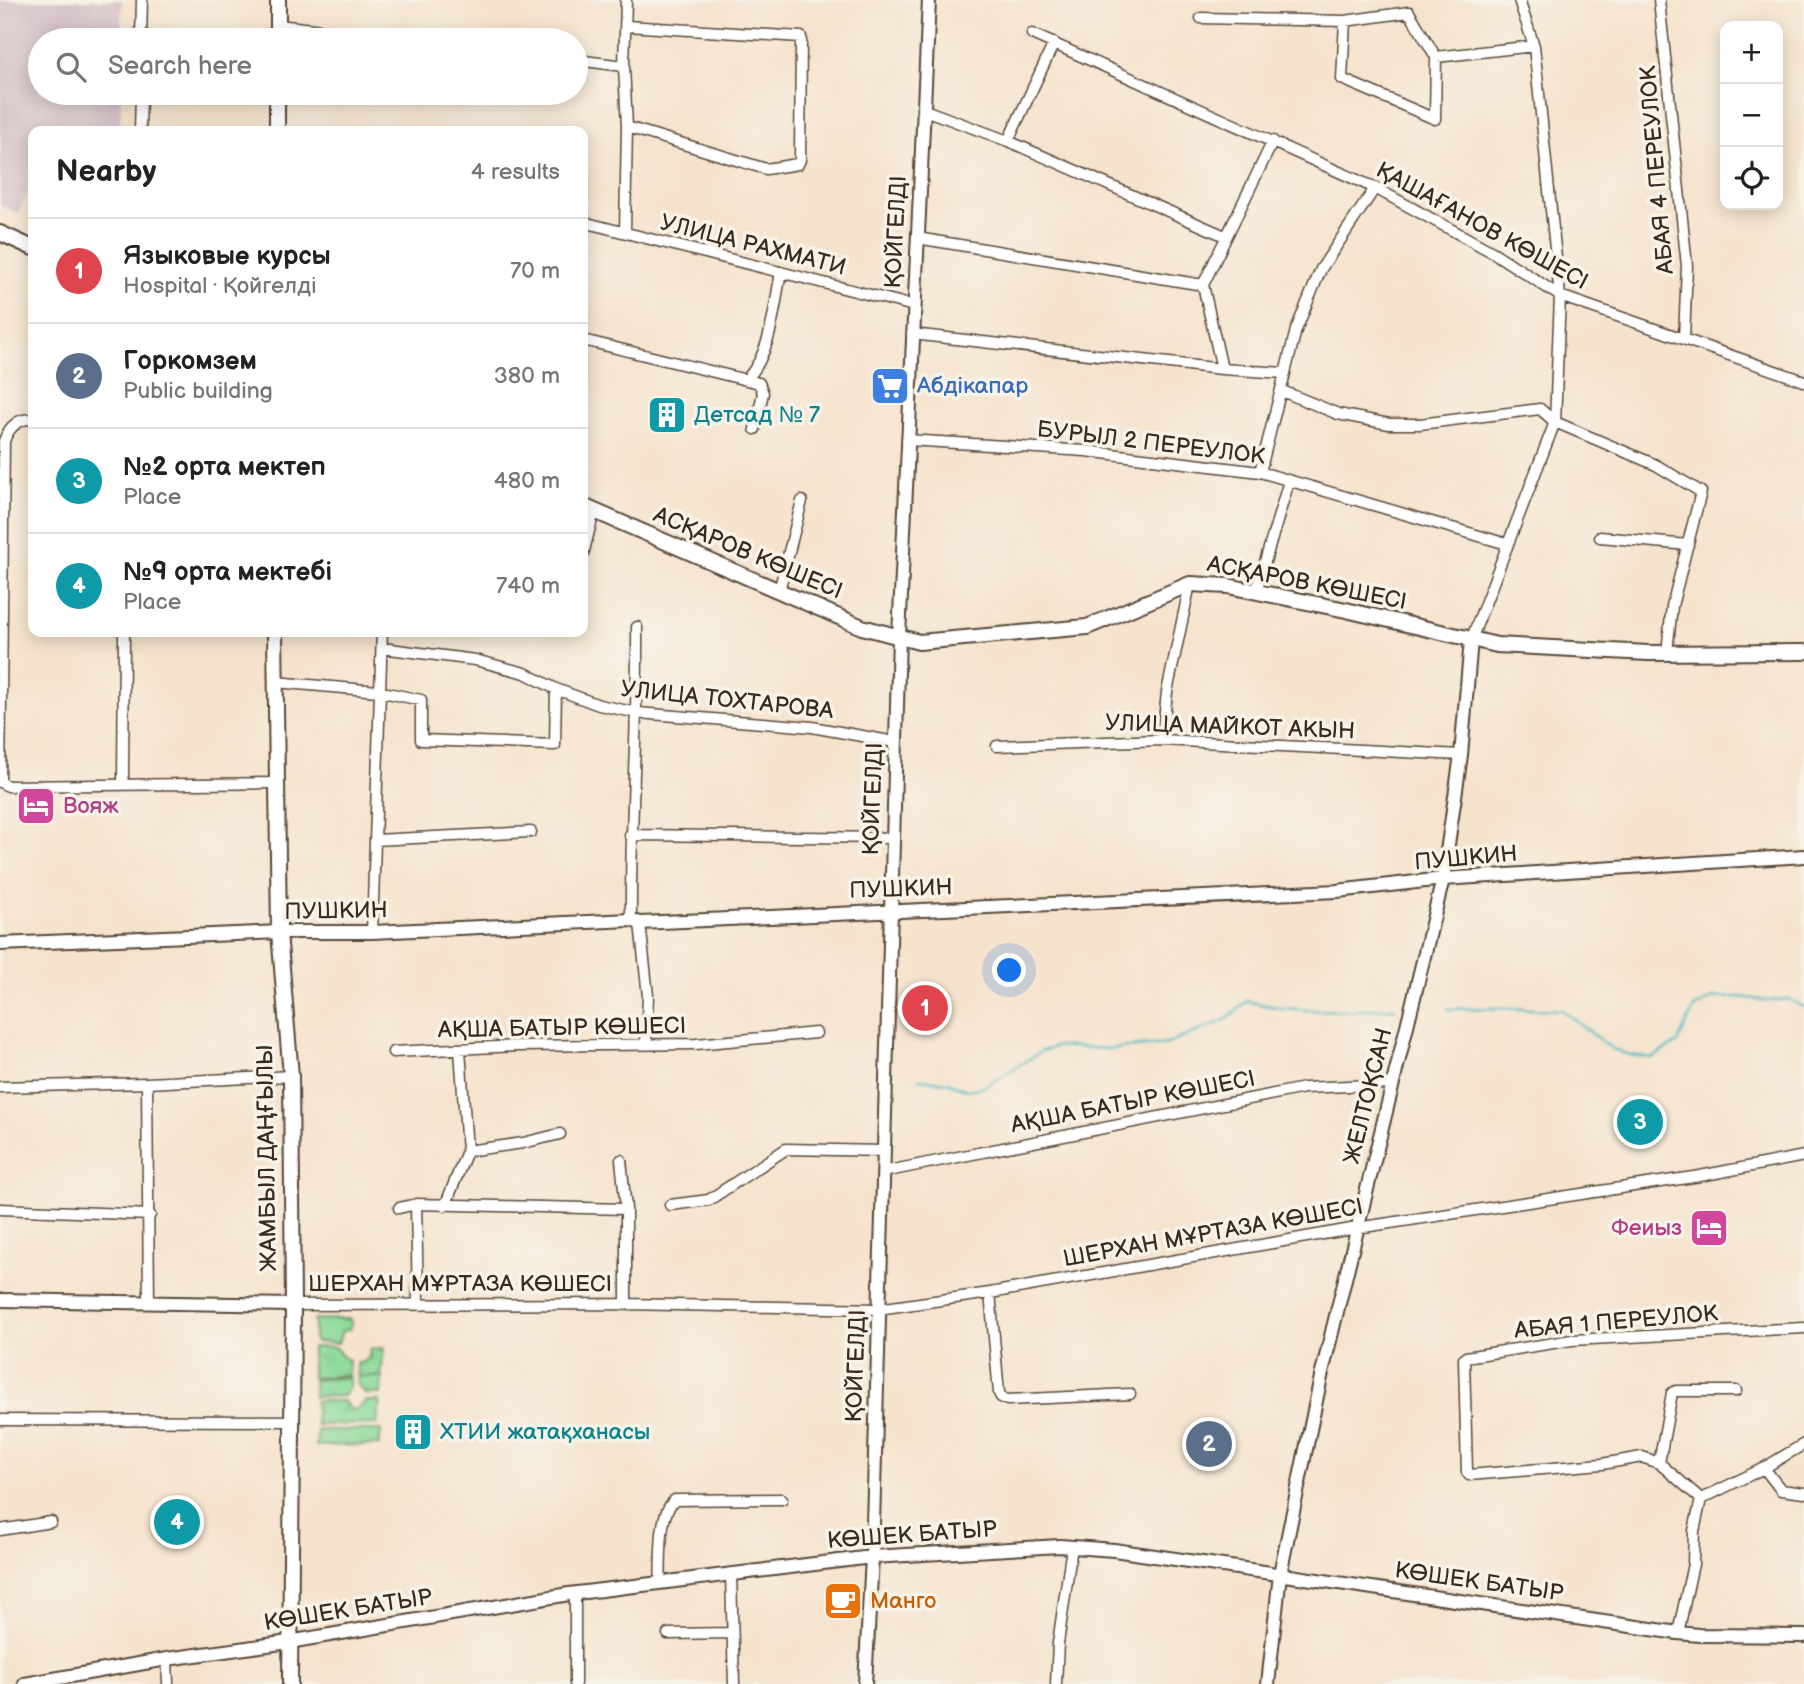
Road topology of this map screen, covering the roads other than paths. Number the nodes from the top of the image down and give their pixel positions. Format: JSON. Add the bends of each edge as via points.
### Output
{"nodes":[{"id":1,"x":142,"y":0,"type":"edge"},
{"id":2,"x":278,"y":0,"type":"edge"},
{"id":3,"x":626,"y":0,"type":"edge"},
{"id":4,"x":929,"y":0,"type":"edge"},
{"id":5,"x":1519,"y":0,"type":"edge"},
{"id":6,"x":1659,"y":0,"type":"edge"},
{"id":7,"x":1201,"y":18,"type":"dead end"},
{"id":8,"x":1345,"y":20,"type":"junction"},
{"id":9,"x":627,"y":26,"type":"junction"},
{"id":10,"x":141,"y":28,"type":"edge"},
{"id":11,"x":278,"y":28,"type":"edge"},
{"id":12,"x":1032,"y":34,"type":"dead end"},
{"id":13,"x":1054,"y":43,"type":"junction"},
{"id":14,"x":1534,"y":46,"type":"junction"},
{"id":15,"x":1437,"y":57,"type":"junction"},
{"id":16,"x":588,"y":62,"type":"edge"},
{"id":17,"x":624,"y":66,"type":"junction"},
{"id":18,"x":141,"y":105,"type":"edge"},
{"id":19,"x":277,"y":105,"type":"edge"},
{"id":20,"x":922,"y":109,"type":"junction"},
{"id":21,"x":140,"y":126,"type":"edge"},
{"id":22,"x":277,"y":126,"type":"edge"},
{"id":23,"x":627,"y":127,"type":"junction"},
{"id":24,"x":1008,"y":141,"type":"junction"},
{"id":25,"x":1273,"y":141,"type":"junction"},
{"id":26,"x":1375,"y":188,"type":"junction"},
{"id":27,"x":588,"y":223,"type":"edge"},
{"id":28,"x":625,"y":232,"type":"junction"},
{"id":29,"x":0,"y":233,"type":"edge"},
{"id":30,"x":1226,"y":236,"type":"junction"},
{"id":31,"x":917,"y":238,"type":"junction"},
{"id":32,"x":28,"y":246,"type":"edge"},
{"id":33,"x":781,"y":272,"type":"junction"},
{"id":34,"x":1203,"y":285,"type":"junction"},
{"id":35,"x":1560,"y":296,"type":"junction"},
{"id":36,"x":914,"y":306,"type":"junction"},
{"id":37,"x":912,"y":334,"type":"junction"},
{"id":38,"x":1684,"y":338,"type":"junction"},
{"id":39,"x":588,"y":341,"type":"edge"},
{"id":40,"x":1222,"y":369,"type":"junction"},
{"id":41,"x":1284,"y":373,"type":"junction"},
{"id":42,"x":746,"y":380,"type":"junction"},
{"id":43,"x":1804,"y":381,"type":"edge"},
{"id":44,"x":1282,"y":391,"type":"junction"},
{"id":45,"x":28,"y":419,"type":"edge"},
{"id":46,"x":1555,"y":422,"type":"junction"},
{"id":47,"x":755,"y":429,"type":"dead end"},
{"id":48,"x":907,"y":440,"type":"junction"},
{"id":49,"x":1260,"y":472,"type":"junction"},
{"id":50,"x":1289,"y":481,"type":"junction"},
{"id":51,"x":802,"y":500,"type":"dead end"},
{"id":52,"x":588,"y":509,"type":"edge"},
{"id":53,"x":1600,"y":537,"type":"dead end"},
{"id":54,"x":1507,"y":544,"type":"junction"},
{"id":55,"x":1688,"y":545,"type":"junction"},
{"id":56,"x":1190,"y":584,"type":"junction"},
{"id":57,"x":779,"y":591,"type":"junction"},
{"id":58,"x":1256,"y":592,"type":"junction"},
{"id":59,"x":637,"y":627,"type":"dead end"},
{"id":60,"x":124,"y":637,"type":"edge"},
{"id":61,"x":275,"y":637,"type":"edge"},
{"id":62,"x":382,"y":637,"type":"edge"},
{"id":63,"x":899,"y":637,"type":"junction"},
{"id":64,"x":1471,"y":640,"type":"junction"},
{"id":65,"x":382,"y":648,"type":"junction"},
{"id":66,"x":1667,"y":652,"type":"junction"},
{"id":67,"x":1804,"y":652,"type":"edge"},
{"id":68,"x":275,"y":682,"type":"junction"},
{"id":69,"x":556,"y":689,"type":"junction"},
{"id":70,"x":378,"y":691,"type":"junction"},
{"id":71,"x":1,"y":696,"type":"edge"},
{"id":72,"x":638,"y":713,"type":"junction"},
{"id":73,"x":1162,"y":740,"type":"junction"},
{"id":74,"x":895,"y":742,"type":"junction"},
{"id":75,"x":997,"y":746,"type":"dead end"},
{"id":76,"x":1461,"y":755,"type":"junction"},
{"id":77,"x":278,"y":783,"type":"junction"},
{"id":78,"x":123,"y":785,"type":"junction"},
{"id":79,"x":531,"y":832,"type":"dead end"},
{"id":80,"x":630,"y":835,"type":"junction"},
{"id":81,"x":893,"y":838,"type":"junction"},
{"id":82,"x":376,"y":840,"type":"junction"},
{"id":83,"x":1804,"y":856,"type":"edge"},
{"id":84,"x":1443,"y":880,"type":"junction"},
{"id":85,"x":891,"y":910,"type":"junction"},
{"id":86,"x":635,"y":921,"type":"junction"},
{"id":87,"x":279,"y":932,"type":"junction"},
{"id":88,"x":372,"y":932,"type":"junction"},
{"id":89,"x":0,"y":944,"type":"edge"},
{"id":90,"x":816,"y":1033,"type":"dead end"},
{"id":91,"x":646,"y":1044,"type":"junction"},
{"id":92,"x":460,"y":1049,"type":"junction"},
{"id":93,"x":393,"y":1052,"type":"dead end"},
{"id":94,"x":291,"y":1076,"type":"junction"},
{"id":95,"x":147,"y":1083,"type":"junction"},
{"id":96,"x":1392,"y":1084,"type":"junction"},
{"id":97,"x":0,"y":1087,"type":"edge"},
{"id":98,"x":560,"y":1134,"type":"dead end"},
{"id":99,"x":467,"y":1151,"type":"junction"},
{"id":100,"x":884,"y":1151,"type":"junction"},
{"id":101,"x":1804,"y":1156,"type":"edge"},
{"id":102,"x":621,"y":1160,"type":"dead end"},
{"id":103,"x":883,"y":1171,"type":"junction"},
{"id":104,"x":416,"y":1205,"type":"junction"},
{"id":105,"x":670,"y":1205,"type":"dead end"},
{"id":106,"x":445,"y":1206,"type":"junction"},
{"id":107,"x":399,"y":1208,"type":"dead end"},
{"id":108,"x":0,"y":1209,"type":"edge"},
{"id":109,"x":626,"y":1209,"type":"junction"},
{"id":110,"x":150,"y":1215,"type":"junction"},
{"id":111,"x":1357,"y":1228,"type":"junction"},
{"id":112,"x":990,"y":1293,"type":"junction"},
{"id":113,"x":0,"y":1300,"type":"edge"},
{"id":114,"x":149,"y":1303,"type":"junction"},
{"id":115,"x":418,"y":1303,"type":"junction"},
{"id":116,"x":626,"y":1304,"type":"junction"},
{"id":117,"x":293,"y":1305,"type":"junction"},
{"id":118,"x":878,"y":1309,"type":"junction"},
{"id":119,"x":1804,"y":1328,"type":"edge"},
{"id":120,"x":1736,"y":1391,"type":"dead end"},
{"id":121,"x":1130,"y":1394,"type":"dead end"},
{"id":122,"x":0,"y":1420,"type":"edge"},
{"id":123,"x":292,"y":1421,"type":"junction"},
{"id":124,"x":1804,"y":1444,"type":"edge"},
{"id":125,"x":1659,"y":1463,"type":"junction"},
{"id":126,"x":1764,"y":1468,"type":"junction"},
{"id":127,"x":1804,"y":1493,"type":"edge"},
{"id":128,"x":782,"y":1499,"type":"dead end"},
{"id":129,"x":1701,"y":1499,"type":"junction"},
{"id":130,"x":51,"y":1522,"type":"dead end"},
{"id":131,"x":0,"y":1530,"type":"edge"},
{"id":132,"x":1072,"y":1547,"type":"junction"},
{"id":133,"x":872,"y":1557,"type":"junction"},
{"id":134,"x":731,"y":1574,"type":"junction"},
{"id":135,"x":1280,"y":1574,"type":"junction"},
{"id":136,"x":660,"y":1583,"type":"junction"},
{"id":137,"x":575,"y":1594,"type":"junction"},
{"id":138,"x":732,"y":1633,"type":"junction"},
{"id":139,"x":1678,"y":1633,"type":"junction"},
{"id":140,"x":668,"y":1634,"type":"dead end"},
{"id":141,"x":1804,"y":1636,"type":"edge"},
{"id":142,"x":289,"y":1642,"type":"junction"},
{"id":143,"x":167,"y":1659,"type":"junction"},
{"id":144,"x":25,"y":1684,"type":"edge"},
{"id":145,"x":168,"y":1684,"type":"edge"},
{"id":146,"x":290,"y":1684,"type":"edge"},
{"id":147,"x":575,"y":1684,"type":"edge"},
{"id":148,"x":734,"y":1684,"type":"edge"},
{"id":149,"x":865,"y":1684,"type":"edge"},
{"id":150,"x":1056,"y":1684,"type":"edge"},
{"id":151,"x":1268,"y":1684,"type":"edge"}],
"edges":[{"from":1,"to":10,"type":"street"},
{"from":2,"to":11,"type":"main road"},
{"from":3,"to":9,"type":"street"},
{"from":4,"to":20,"type":"street","name":"ҚОЙГЕЛДІ"},
{"from":5,"to":14,"type":"street"},
{"from":6,"to":38,"type":"street","name":"АБАЯ 4 ПЕРЕУЛОК","via":[[1688,266]]},
{"from":7,"to":8,"type":"street"},
{"from":8,"to":15,"type":"street","via":[[1409,12]]},
{"from":8,"to":15,"type":"street","via":[[1342,79],[1435,119]]},
{"from":9,"to":17,"type":"street"},
{"from":9,"to":23,"type":"street","via":[[802,37],[800,160],[766,169]]},
{"from":12,"to":13,"type":"street","name":"ҚАШАҒАНОВ КӨШЕСІ"},
{"from":13,"to":24,"type":"street"},
{"from":13,"to":25,"type":"street","name":"ҚАШАҒАНОВ КӨШЕСІ"},
{"from":14,"to":15,"type":"street"},
{"from":14,"to":35,"type":"street"},
{"from":16,"to":17,"type":"street"},
{"from":17,"to":23,"type":"street"},
{"from":18,"to":21,"type":"street"},
{"from":19,"to":22,"type":"main road"},
{"from":20,"to":24,"type":"street"},
{"from":20,"to":31,"type":"street","name":"ҚОЙГЕЛДІ"},
{"from":23,"to":28,"type":"street"},
{"from":24,"to":30,"type":"street"},
{"from":25,"to":26,"type":"street","name":"ҚАШАҒАНОВ КӨШЕСІ"},
{"from":25,"to":30,"type":"street"},
{"from":26,"to":35,"type":"street","name":"ҚАШАҒАНОВ КӨШЕСІ","via":[[1494,253]]},
{"from":26,"to":41,"type":"street","via":[[1321,270]]},
{"from":27,"to":28,"type":"street","name":"УЛИЦА РАХМАТИ"},
{"from":28,"to":33,"type":"street","name":"УЛИЦА РАХМАТИ"},
{"from":29,"to":32,"type":"main road"},
{"from":30,"to":34,"type":"street"},
{"from":31,"to":34,"type":"street"},
{"from":31,"to":36,"type":"street","name":"ҚОЙГЕЛДІ"},
{"from":33,"to":36,"type":"street","name":"УЛИЦА РАХМАТИ"},
{"from":33,"to":42,"type":"street","via":[[767,341],[756,370]]},
{"from":34,"to":40,"type":"street"},
{"from":35,"to":38,"type":"street","name":"ҚАШАҒАНОВ КӨШЕСІ"},
{"from":35,"to":46,"type":"street"},
{"from":36,"to":37,"type":"street","name":"ҚОЙГЕЛДІ"},
{"from":37,"to":40,"type":"street"},
{"from":37,"to":48,"type":"street","name":"ҚОЙГЕЛДІ"},
{"from":38,"to":43,"type":"street","name":"ҚАШАҒАНОВ КӨШЕСІ"},
{"from":39,"to":42,"type":"street"},
{"from":40,"to":41,"type":"street"},
{"from":41,"to":44,"type":"street"},
{"from":42,"to":47,"type":"street","via":[[762,387]]},
{"from":44,"to":46,"type":"street","via":[[1339,414],[1389,424],[1540,409]]},
{"from":44,"to":49,"type":"street"},
{"from":45,"to":71,"type":"street","via":[[16,423],[4,441]]},
{"from":46,"to":54,"type":"street"},
{"from":46,"to":55,"type":"street","via":[[1656,465],[1701,492]]},
{"from":48,"to":49,"type":"street","name":"БУРЫЛ 2 ПЕРЕУЛОК","via":[[1086,451]]},
{"from":48,"to":63,"type":"street","name":"ҚОЙГЕЛДІ"},
{"from":49,"to":50,"type":"street","name":"БУРЫЛ 2 ПЕРЕУЛОК"},
{"from":50,"to":54,"type":"street","name":"БУРЫЛ 2 ПЕРЕУЛОК"},
{"from":50,"to":58,"type":"street"},
{"from":51,"to":57,"type":"street"},
{"from":52,"to":57,"type":"main road","name":"АСҚАРОВ КӨШЕСІ"},
{"from":53,"to":55,"type":"street"},
{"from":54,"to":64,"type":"street"},
{"from":55,"to":66,"type":"street","via":[[1672,606]]},
{"from":56,"to":58,"type":"main road","name":"АСҚАРОВ КӨШЕСІ"},
{"from":56,"to":63,"type":"main road","name":"АСҚАРОВ КӨШЕСІ","via":[[1087,627],[919,642]]},
{"from":56,"to":73,"type":"street","via":[[1167,692]]},
{"from":57,"to":63,"type":"main road","name":"АСҚАРОВ КӨШЕСІ","via":[[862,627]]},
{"from":58,"to":64,"type":"main road","name":"АСҚАРОВ КӨШЕСІ"},
{"from":59,"to":72,"type":"street"},
{"from":60,"to":78,"type":"street"},
{"from":61,"to":68,"type":"main road","name":"ЖАМБЫЛ ДАҢҒЫЛЫ"},
{"from":62,"to":65,"type":"street"},
{"from":63,"to":74,"type":"street","name":"ҚОЙГЕЛДІ"},
{"from":64,"to":66,"type":"main road","name":"АСҚАРОВ КӨШЕСІ"},
{"from":64,"to":76,"type":"street","name":"ЖЕЛТОҚСАН"},
{"from":65,"to":69,"type":"street","name":"УЛИЦА ТОХТАРОВА","via":[[475,660],[525,673]]},
{"from":65,"to":70,"type":"street"},
{"from":66,"to":67,"type":"main road","name":"АСҚАРОВ КӨШЕСІ"},
{"from":68,"to":70,"type":"street"},
{"from":68,"to":77,"type":"main road","name":"ЖАМБЫЛ ДАҢҒЫЛЫ"},
{"from":69,"to":70,"type":"street","via":[[555,746],[421,740],[421,700]]},
{"from":69,"to":72,"type":"street","name":"УЛИЦА ТОХТАРОВА"},
{"from":70,"to":82,"type":"street"},
{"from":71,"to":78,"type":"street","via":[[0,782]]},
{"from":72,"to":74,"type":"street","name":"УЛИЦА ТОХТАРОВА","via":[[812,727]]},
{"from":72,"to":80,"type":"street"},
{"from":73,"to":75,"type":"street","name":"УЛИЦА МАЙКОТ АКЫН"},
{"from":73,"to":76,"type":"street","name":"УЛИЦА МАЙКОТ АКЫН"},
{"from":74,"to":81,"type":"street","name":"ҚОЙГЕЛДІ"},
{"from":76,"to":84,"type":"street","name":"ЖЕЛТОҚСАН"},
{"from":77,"to":78,"type":"street"},
{"from":77,"to":87,"type":"main road","name":"ЖАМБЫЛ ДАҢҒЫЛЫ"},
{"from":79,"to":82,"type":"street"},
{"from":80,"to":81,"type":"street"},
{"from":80,"to":86,"type":"street"},
{"from":81,"to":85,"type":"street","name":"ҚОЙГЕЛДІ"},
{"from":82,"to":88,"type":"street"},
{"from":83,"to":84,"type":"street","name":"ПУШКИН"},
{"from":84,"to":85,"type":"street","name":"ПУШКИН","via":[[1338,891]]},
{"from":84,"to":96,"type":"street","name":"ЖЕЛТОҚСАН"},
{"from":85,"to":86,"type":"street","name":"ПУШКИН"},
{"from":85,"to":100,"type":"street","name":"ҚОЙГЕЛДІ"},
{"from":86,"to":88,"type":"street","name":"ПУШКИН"},
{"from":86,"to":91,"type":"street","via":[[648,996]]},
{"from":87,"to":88,"type":"street","name":"ПУШКИН"},
{"from":87,"to":89,"type":"street","name":"ПУШКИН"},
{"from":87,"to":94,"type":"main road","name":"ЖАМБЫЛ ДАҢҒЫЛЫ"},
{"from":90,"to":91,"type":"street","name":"АҚША БАТЫР КӨШЕСІ"},
{"from":91,"to":92,"type":"street","name":"АҚША БАТЫР КӨШЕСІ"},
{"from":92,"to":93,"type":"street","name":"АҚША БАТЫР КӨШЕСІ"},
{"from":92,"to":99,"type":"street"},
{"from":94,"to":95,"type":"street"},
{"from":94,"to":117,"type":"main road","name":"ЖАМБЫЛ ДАҢҒЫЛЫ"},
{"from":95,"to":97,"type":"street"},
{"from":95,"to":110,"type":"street"},
{"from":96,"to":103,"type":"street","name":"АҚША БАТЫР КӨШЕСІ","via":[[1304,1088]]},
{"from":96,"to":111,"type":"street","name":"ЖЕЛТОҚСАН"},
{"from":98,"to":99,"type":"street"},
{"from":99,"to":106,"type":"street"},
{"from":100,"to":103,"type":"street","name":"ҚОЙГЕЛДІ"},
{"from":100,"to":105,"type":"street","via":[[786,1149],[709,1200]]},
{"from":101,"to":111,"type":"street","name":"ШЕРХАН МҰРТАЗА КӨШЕСІ"},
{"from":102,"to":109,"type":"street","name":"ШЕРХАН МҰРТАЗА КӨШЕСІ"},
{"from":103,"to":118,"type":"street","name":"ҚОЙГЕЛДІ"},
{"from":104,"to":106,"type":"street"},
{"from":104,"to":107,"type":"street"},
{"from":104,"to":115,"type":"street"},
{"from":106,"to":109,"type":"street"},
{"from":108,"to":110,"type":"street"},
{"from":109,"to":116,"type":"street","name":"ШЕРХАН МҰРТАЗА КӨШЕСІ"},
{"from":110,"to":114,"type":"street"},
{"from":111,"to":112,"type":"street","name":"ШЕРХАН МҰРТАЗА КӨШЕСІ"},
{"from":111,"to":135,"type":"street","name":"ЖЕЛТОҚСАН"},
{"from":112,"to":118,"type":"street","name":"ШЕРХАН МҰРТАЗА КӨШЕСІ"},
{"from":112,"to":121,"type":"street","via":[[1001,1398]]},
{"from":113,"to":114,"type":"street","name":"ШЕРХАН МҰРТАЗА КӨШЕСІ"},
{"from":114,"to":117,"type":"street","name":"ШЕРХАН МҰРТАЗА КӨШЕСІ"},
{"from":115,"to":116,"type":"street","name":"ШЕРХАН МҰРТАЗА КӨШЕСІ"},
{"from":115,"to":117,"type":"street","name":"ШЕРХАН МҰРТАЗА КӨШЕСІ"},
{"from":116,"to":118,"type":"street","name":"ШЕРХАН МҰРТАЗА КӨШЕСІ"},
{"from":117,"to":123,"type":"main road","name":"ЖАМБЫЛ ДАҢҒЫЛЫ"},
{"from":118,"to":133,"type":"street","name":"ҚОЙГЕЛДІ"},
{"from":119,"to":125,"type":"street","name":"АБАЯ 1 ПЕРЕУЛОК","via":[[1572,1340],[1464,1359],[1469,1475],[1642,1457]]},
{"from":120,"to":125,"type":"street","via":[[1672,1394]]},
{"from":122,"to":123,"type":"street"},
{"from":123,"to":142,"type":"main road","name":"ЖАМБЫЛ ДАҢҒЫЛЫ"},
{"from":124,"to":126,"type":"street"},
{"from":125,"to":129,"type":"street"},
{"from":126,"to":127,"type":"street","via":[[1781,1490]]},
{"from":126,"to":129,"type":"street"},
{"from":128,"to":136,"type":"street","via":[[675,1500],[666,1509],[663,1525]]},
{"from":129,"to":139,"type":"street"},
{"from":130,"to":131,"type":"street"},
{"from":132,"to":133,"type":"street","name":"КӨШЕК БАТЫР"},
{"from":132,"to":135,"type":"street","name":"КӨШЕК БАТЫР"},
{"from":132,"to":150,"type":"street"},
{"from":133,"to":134,"type":"street","name":"КӨШЕК БАТЫР"},
{"from":133,"to":149,"type":"street","name":"ҚОЙГЕЛДІ"},
{"from":134,"to":136,"type":"street","name":"КӨШЕК БАТЫР"},
{"from":134,"to":138,"type":"street"},
{"from":135,"to":139,"type":"street","name":"КӨШЕК БАТЫР"},
{"from":135,"to":151,"type":"street","name":"ЖЕЛТОҚСАН"},
{"from":136,"to":137,"type":"street","name":"КӨШЕК БАТЫР"},
{"from":137,"to":142,"type":"street","name":"КӨШЕК БАТЫР"},
{"from":137,"to":147,"type":"street"},
{"from":138,"to":140,"type":"street"},
{"from":138,"to":148,"type":"street"},
{"from":139,"to":141,"type":"street","name":"КӨШЕК БАТЫР"},
{"from":142,"to":143,"type":"street","name":"КӨШЕК БАТЫР"},
{"from":142,"to":146,"type":"main road","name":"ЖАМБЫЛ ДАҢҒЫЛЫ"},
{"from":143,"to":144,"type":"street","name":"КӨШЕК БАТЫР"},
{"from":143,"to":145,"type":"street"}]}
